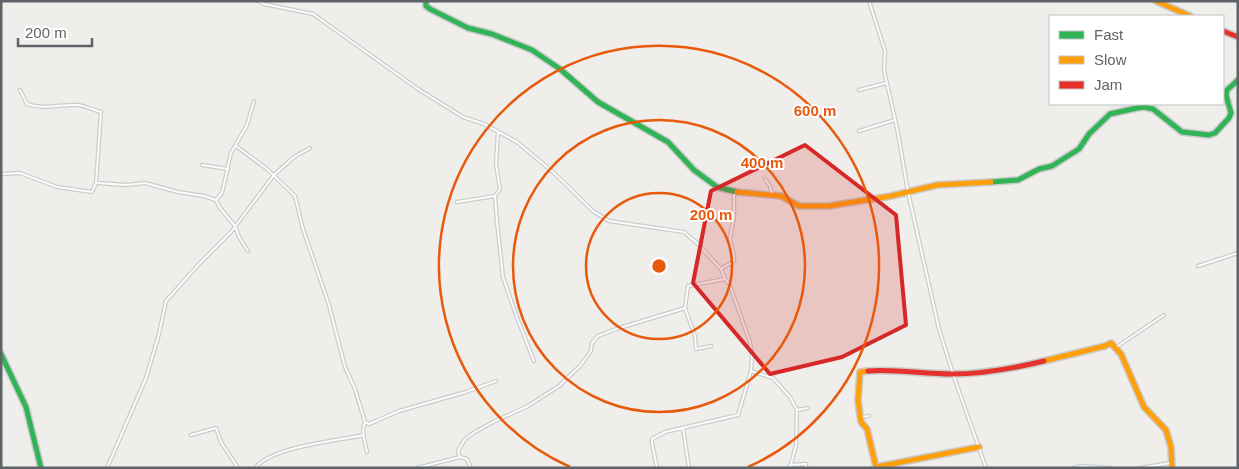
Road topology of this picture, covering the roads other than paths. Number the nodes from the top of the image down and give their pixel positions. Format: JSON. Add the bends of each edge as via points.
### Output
{"nodes":[{"id":1,"x":258,"y":1,"type":"edge"},
{"id":2,"x":426,"y":1,"type":"edge"},
{"id":3,"x":869,"y":1,"type":"edge"},
{"id":4,"x":1156,"y":1,"type":"edge"},
{"id":5,"x":1188,"y":15,"type":"edge"},
{"id":6,"x":1224,"y":31,"type":"edge"},
{"id":7,"x":1238,"y":38,"type":"edge"},
{"id":8,"x":1238,"y":80,"type":"edge"},
{"id":9,"x":886,"y":83,"type":"junction"},
{"id":10,"x":20,"y":90,"type":"dead end"},
{"id":11,"x":859,"y":90,"type":"dead end"},
{"id":12,"x":254,"y":101,"type":"dead end"},
{"id":13,"x":895,"y":120,"type":"junction"},
{"id":14,"x":498,"y":131,"type":"junction"},
{"id":15,"x":859,"y":131,"type":"dead end"},
{"id":16,"x":236,"y":146,"type":"junction"},
{"id":17,"x":310,"y":148,"type":"dead end"},
{"id":18,"x":202,"y":165,"type":"dead end"},
{"id":19,"x":228,"y":169,"type":"junction"},
{"id":20,"x":1,"y":174,"type":"edge"},
{"id":21,"x":274,"y":175,"type":"junction"},
{"id":22,"x":765,"y":179,"type":"dead end"},
{"id":23,"x":96,"y":183,"type":"junction"},
{"id":24,"x":734,"y":192,"type":"junction"},
{"id":25,"x":908,"y":192,"type":"junction"},
{"id":26,"x":772,"y":195,"type":"junction"},
{"id":27,"x":495,"y":196,"type":"junction"},
{"id":28,"x":216,"y":200,"type":"junction"},
{"id":29,"x":458,"y":202,"type":"dead end"},
{"id":30,"x":235,"y":226,"type":"junction"},
{"id":31,"x":248,"y":251,"type":"dead end"},
{"id":32,"x":1238,"y":253,"type":"edge"},
{"id":33,"x":1198,"y":266,"type":"dead end"},
{"id":34,"x":722,"y":269,"type":"junction"},
{"id":35,"x":725,"y":279,"type":"junction"},
{"id":36,"x":685,"y":308,"type":"junction"},
{"id":37,"x":1164,"y":315,"type":"dead end"},
{"id":38,"x":711,"y":346,"type":"dead end"},
{"id":39,"x":1115,"y":348,"type":"junction"},
{"id":40,"x":1,"y":354,"type":"edge"},
{"id":41,"x":534,"y":361,"type":"dead end"},
{"id":42,"x":751,"y":371,"type":"junction"},
{"id":43,"x":953,"y":374,"type":"junction"},
{"id":44,"x":496,"y":381,"type":"dead end"},
{"id":45,"x":808,"y":408,"type":"dead end"},
{"id":46,"x":797,"y":410,"type":"junction"},
{"id":47,"x":861,"y":416,"type":"junction"},
{"id":48,"x":869,"y":416,"type":"dead end"},
{"id":49,"x":365,"y":422,"type":"junction"},
{"id":50,"x":682,"y":428,"type":"junction"},
{"id":51,"x":191,"y":435,"type":"dead end"},
{"id":52,"x":364,"y":435,"type":"junction"},
{"id":53,"x":979,"y":447,"type":"junction"},
{"id":54,"x":367,"y":452,"type":"dead end"},
{"id":55,"x":460,"y":457,"type":"junction"},
{"id":56,"x":1172,"y":465,"type":"edge"},
{"id":57,"x":790,"y":466,"type":"edge"},
{"id":58,"x":875,"y":467,"type":"edge"},
{"id":59,"x":42,"y":468,"type":"edge"},
{"id":60,"x":107,"y":468,"type":"edge"},
{"id":61,"x":238,"y":468,"type":"edge"},
{"id":62,"x":255,"y":468,"type":"edge"},
{"id":63,"x":417,"y":468,"type":"edge"},
{"id":64,"x":471,"y":468,"type":"edge"},
{"id":65,"x":657,"y":468,"type":"edge"},
{"id":66,"x":689,"y":468,"type":"edge"},
{"id":67,"x":806,"y":468,"type":"edge"},
{"id":68,"x":986,"y":468,"type":"edge"},
{"id":69,"x":1074,"y":468,"type":"edge"},
{"id":70,"x":1111,"y":468,"type":"edge"},
{"id":71,"x":1139,"y":468,"type":"edge"}],
"edges":[{"from":1,"to":14,"type":"street","via":[[313,14],[418,89],[463,117]]},
{"from":2,"to":24,"type":"street","via":[[430,9],[468,28],[532,50],[598,102],[668,142],[700,175],[717,187]]},
{"from":3,"to":9,"type":"street","via":[[885,51]]},
{"from":4,"to":5,"type":"street"},
{"from":6,"to":7,"type":"street"},
{"from":8,"to":25,"type":"street","via":[[1227,90],[1230,118],[1216,133],[1182,132],[1153,109],[1137,108],[1110,114],[1079,149],[1052,166],[1018,180],[936,185]]},
{"from":9,"to":11,"type":"street"},
{"from":9,"to":13,"type":"street"},
{"from":10,"to":23,"type":"street","via":[[27,104],[33,106],[80,105],[101,112]]},
{"from":12,"to":16,"type":"street"},
{"from":13,"to":15,"type":"street"},
{"from":13,"to":25,"type":"street"},
{"from":14,"to":27,"type":"street","via":[[496,164],[500,190]]},
{"from":14,"to":34,"type":"street","via":[[538,159],[592,211],[609,221],[684,232]]},
{"from":16,"to":19,"type":"street"},
{"from":16,"to":21,"type":"street"},
{"from":17,"to":21,"type":"street"},
{"from":18,"to":19,"type":"street"},
{"from":19,"to":28,"type":"street","via":[[222,193]]},
{"from":20,"to":23,"type":"street","via":[[20,174],[79,191],[92,192]]},
{"from":21,"to":30,"type":"street"},
{"from":21,"to":49,"type":"street","via":[[294,196],[345,367]]},
{"from":22,"to":26,"type":"street"},
{"from":23,"to":28,"type":"street","via":[[145,183]]},
{"from":24,"to":26,"type":"street"},
{"from":24,"to":34,"type":"street","via":[[730,237],[734,261]]},
{"from":25,"to":26,"type":"street","via":[[828,206],[799,206],[782,196]]},
{"from":25,"to":43,"type":"street","via":[[939,330]]},
{"from":27,"to":29,"type":"street"},
{"from":27,"to":41,"type":"street","via":[[504,276]]},
{"from":28,"to":30,"type":"street"},
{"from":30,"to":31,"type":"street"},
{"from":30,"to":60,"type":"street","via":[[166,301],[146,378]]},
{"from":32,"to":33,"type":"street"},
{"from":34,"to":35,"type":"street"},
{"from":35,"to":36,"type":"street","via":[[688,286]]},
{"from":35,"to":42,"type":"street","via":[[750,342]]},
{"from":36,"to":38,"type":"street","via":[[696,349]]},
{"from":36,"to":55,"type":"street","via":[[598,336],[580,366],[559,386],[466,439],[458,450]]},
{"from":37,"to":39,"type":"street"},
{"from":39,"to":43,"type":"street","via":[[1111,342],[1026,365]]},
{"from":39,"to":56,"type":"street","via":[[1121,354],[1144,407],[1166,430]]},
{"from":40,"to":59,"type":"street","via":[[26,407]]},
{"from":42,"to":46,"type":"street","via":[[773,378]]},
{"from":42,"to":50,"type":"street","via":[[738,415]]},
{"from":43,"to":47,"type":"street","via":[[860,372],[858,400]]},
{"from":43,"to":53,"type":"street"},
{"from":44,"to":49,"type":"street","via":[[399,411],[369,424]]},
{"from":45,"to":46,"type":"street"},
{"from":46,"to":57,"type":"street","via":[[796,445]]},
{"from":47,"to":48,"type":"street"},
{"from":47,"to":58,"type":"street"},
{"from":49,"to":52,"type":"street"},
{"from":50,"to":65,"type":"street","via":[[652,439]]},
{"from":50,"to":66,"type":"street"},
{"from":51,"to":61,"type":"street","via":[[216,428]]},
{"from":52,"to":54,"type":"street"},
{"from":52,"to":62,"type":"street","via":[[284,451]]},
{"from":53,"to":58,"type":"street"},
{"from":53,"to":68,"type":"street"},
{"from":55,"to":63,"type":"street"},
{"from":55,"to":64,"type":"street","via":[[467,459]]},
{"from":56,"to":71,"type":"street"},
{"from":57,"to":67,"type":"street","via":[[806,464]]},
{"from":69,"to":70,"type":"street"}]}
